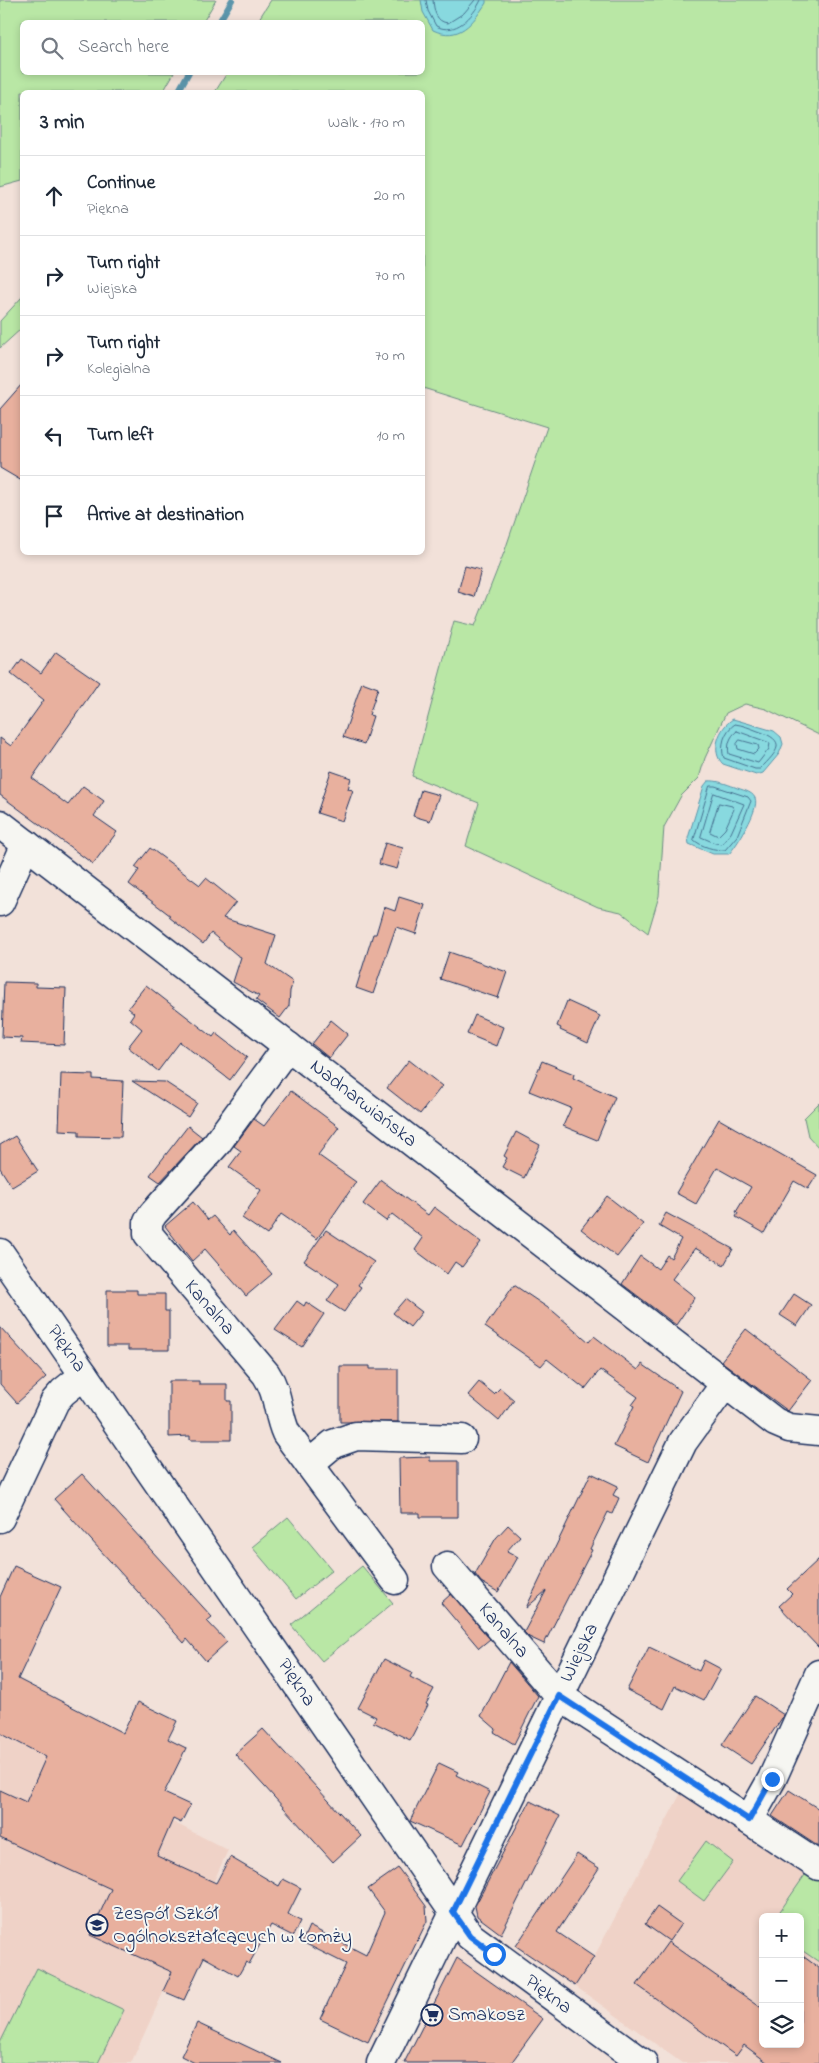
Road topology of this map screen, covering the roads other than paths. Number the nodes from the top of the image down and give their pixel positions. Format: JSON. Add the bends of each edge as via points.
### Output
{"nodes":[{"id":1,"x":0,"y":824,"type":"edge"},
{"id":2,"x":26,"y":844,"type":"junction"},
{"id":3,"x":0,"y":902,"type":"edge"},
{"id":4,"x":288,"y":1046,"type":"junction"},
{"id":5,"x":0,"y":1253,"type":"edge"},
{"id":6,"x":84,"y":1375,"type":"junction"},
{"id":7,"x":725,"y":1384,"type":"junction"},
{"id":8,"x":819,"y":1431,"type":"edge"},
{"id":9,"x":462,"y":1439,"type":"dead end"},
{"id":10,"x":309,"y":1464,"type":"junction"},
{"id":11,"x":0,"y":1518,"type":"edge"},
{"id":12,"x":447,"y":1566,"type":"dead end"},
{"id":13,"x":395,"y":1580,"type":"dead end"},
{"id":14,"x":819,"y":1674,"type":"edge"},
{"id":15,"x":559,"y":1696,"type":"junction"},
{"id":16,"x":749,"y":1820,"type":"junction"},
{"id":17,"x":819,"y":1866,"type":"edge"},
{"id":18,"x":453,"y":1912,"type":"junction"},
{"id":19,"x":381,"y":2063,"type":"edge"},
{"id":20,"x":643,"y":2063,"type":"edge"}],
"edges":[{"from":1,"to":2,"type":"street","name":"Nadnarwiańska"},
{"from":2,"to":3,"type":"street"},
{"from":2,"to":4,"type":"street","name":"Nadnarwiańska"},
{"from":4,"to":7,"type":"street","name":"Nadnarwiańska"},
{"from":4,"to":10,"type":"street","name":"Kanalna","via":[[218,1143],[153,1214],[148,1222],[148,1234],[271,1382],[286,1434]]},
{"from":5,"to":6,"type":"street","name":"Piękna"},
{"from":6,"to":11,"type":"street","via":[[56,1401]]},
{"from":6,"to":18,"type":"street","name":"Piękna"},
{"from":7,"to":8,"type":"street","name":"Nadnarwiańska","via":[[775,1422],[789,1428]]},
{"from":7,"to":15,"type":"street","name":"Wiejska","via":[[683,1442]]},
{"from":9,"to":10,"type":"street","via":[[356,1436],[333,1444]]},
{"from":10,"to":13,"type":"street","name":"Kanalna"},
{"from":12,"to":15,"type":"street","name":"Kanalna"},
{"from":14,"to":16,"type":"street","via":[[772,1779]]},
{"from":15,"to":16,"type":"street","name":"Kanalna"},
{"from":15,"to":18,"type":"street","name":"Wiejska"},
{"from":16,"to":17,"type":"street","name":"Kanalna"},
{"from":18,"to":19,"type":"street","name":"Wiejska"},
{"from":18,"to":20,"type":"street","name":"Piękna","via":[[480,1944]]}]}
